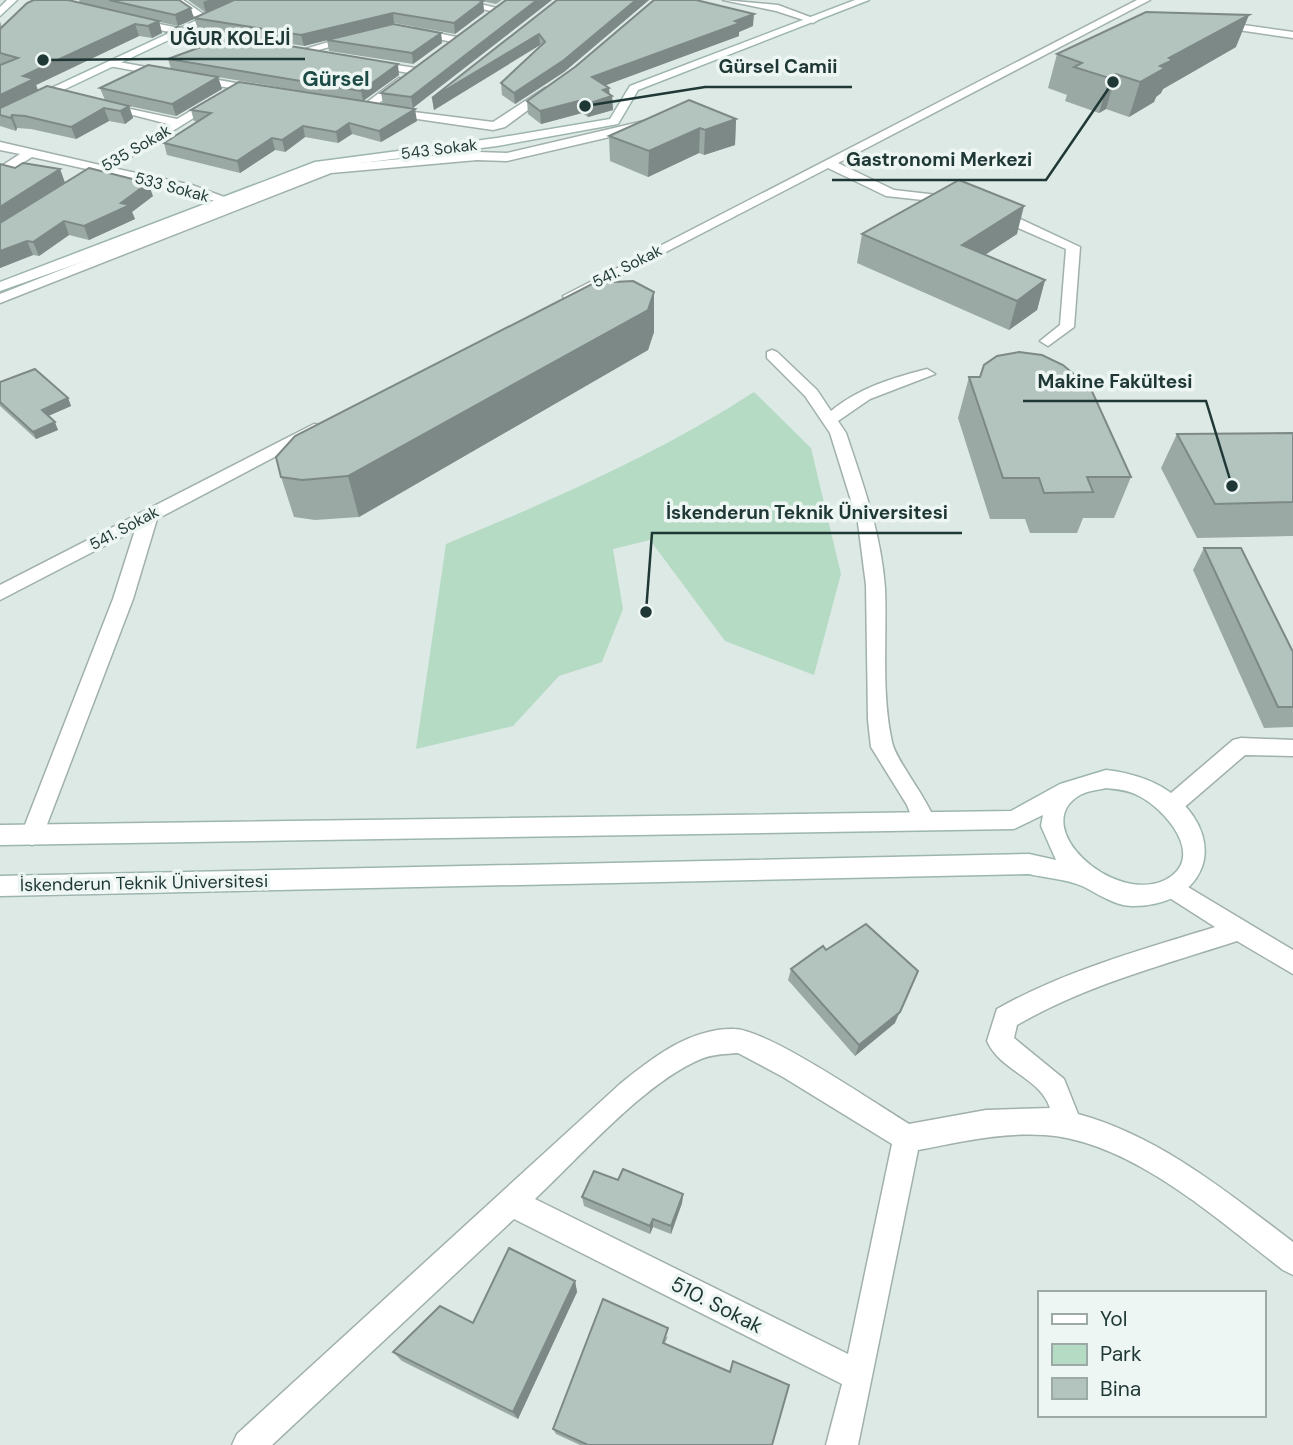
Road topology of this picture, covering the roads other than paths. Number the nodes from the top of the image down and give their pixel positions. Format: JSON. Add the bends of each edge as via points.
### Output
{"nodes":[{"id":1,"x":12,"y":0,"type":"edge"},
{"id":2,"x":176,"y":0,"type":"edge"},
{"id":3,"x":248,"y":0,"type":"edge"},
{"id":4,"x":450,"y":0,"type":"edge"},
{"id":5,"x":512,"y":0,"type":"edge"},
{"id":6,"x":728,"y":0,"type":"edge"},
{"id":7,"x":792,"y":0,"type":"edge"},
{"id":8,"x":864,"y":0,"type":"edge"},
{"id":9,"x":1147,"y":7,"type":"edge"},
{"id":10,"x":778,"y":8,"type":"junction"},
{"id":11,"x":499,"y":10,"type":"junction"},
{"id":12,"x":0,"y":13,"type":"edge"},
{"id":13,"x":488,"y":17,"type":"edge"},
{"id":14,"x":127,"y":20,"type":"edge"},
{"id":15,"x":207,"y":20,"type":"junction"},
{"id":16,"x":813,"y":20,"type":"junction"},
{"id":17,"x":1202,"y":22,"type":"edge"},
{"id":18,"x":407,"y":29,"type":"edge"},
{"id":19,"x":180,"y":32,"type":"junction"},
{"id":20,"x":373,"y":32,"type":"edge"},
{"id":21,"x":467,"y":33,"type":"edge"},
{"id":22,"x":1293,"y":35,"type":"edge"},
{"id":23,"x":207,"y":36,"type":"edge"},
{"id":24,"x":457,"y":40,"type":"junction"},
{"id":25,"x":446,"y":48,"type":"edge"},
{"id":26,"x":287,"y":50,"type":"edge"},
{"id":27,"x":300,"y":52,"type":"junction"},
{"id":28,"x":326,"y":56,"type":"edge"},
{"id":29,"x":364,"y":62,"type":"edge"},
{"id":30,"x":425,"y":63,"type":"edge"},
{"id":31,"x":113,"y":64,"type":"junction"},
{"id":32,"x":415,"y":71,"type":"junction"},
{"id":33,"x":560,"y":83,"type":"edge"},
{"id":34,"x":238,"y":87,"type":"junction"},
{"id":35,"x":51,"y":92,"type":"junction"},
{"id":36,"x":276,"y":93,"type":"edge"},
{"id":37,"x":353,"y":106,"type":"edge"},
{"id":38,"x":426,"y":107,"type":"dead end"},
{"id":39,"x":366,"y":108,"type":"junction"},
{"id":40,"x":0,"y":116,"type":"edge"},
{"id":41,"x":415,"y":116,"type":"junction"},
{"id":42,"x":648,"y":121,"type":"edge"},
{"id":43,"x":178,"y":124,"type":"junction"},
{"id":44,"x":489,"y":126,"type":"junction"},
{"id":45,"x":0,"y":146,"type":"edge"},
{"id":46,"x":457,"y":147,"type":"junction"},
{"id":47,"x":30,"y":153,"type":"junction"},
{"id":48,"x":828,"y":163,"type":"junction"},
{"id":49,"x":100,"y":169,"type":"junction"},
{"id":50,"x":0,"y":173,"type":"edge"},
{"id":51,"x":67,"y":191,"type":"edge"},
{"id":52,"x":222,"y":201,"type":"junction"},
{"id":53,"x":0,"y":287,"type":"edge"},
{"id":54,"x":0,"y":299,"type":"edge"},
{"id":55,"x":554,"y":304,"type":"edge"},
{"id":56,"x":1048,"y":341,"type":"dead end"},
{"id":57,"x":772,"y":355,"type":"dead end"},
{"id":58,"x":926,"y":374,"type":"dead end"},
{"id":59,"x":831,"y":419,"type":"junction"},
{"id":60,"x":323,"y":424,"type":"edge"},
{"id":61,"x":149,"y":515,"type":"junction"},
{"id":62,"x":0,"y":593,"type":"edge"},
{"id":63,"x":1293,"y":748,"type":"edge"},
{"id":64,"x":1068,"y":790,"type":"junction"},
{"id":65,"x":1172,"y":805,"type":"junction"},
{"id":66,"x":924,"y":821,"type":"junction"},
{"id":67,"x":0,"y":835,"type":"edge"},
{"id":68,"x":32,"y":835,"type":"junction"},
{"id":69,"x":1084,"y":876,"type":"junction"},
{"id":70,"x":0,"y":886,"type":"edge"},
{"id":71,"x":1173,"y":888,"type":"junction"},
{"id":72,"x":1239,"y":930,"type":"junction"},
{"id":73,"x":1293,"y":963,"type":"edge"},
{"id":74,"x":1066,"y":1124,"type":"junction"},
{"id":75,"x":907,"y":1138,"type":"junction"},
{"id":76,"x":511,"y":1202,"type":"junction"},
{"id":77,"x":1293,"y":1260,"type":"edge"},
{"id":78,"x":859,"y":1376,"type":"junction"},
{"id":79,"x":248,"y":1445,"type":"edge"},
{"id":80,"x":842,"y":1445,"type":"edge"}],
"edges":[{"from":1,"to":12,"type":"street"},
{"from":2,"to":15,"type":"street"},
{"from":3,"to":15,"type":"street"},
{"from":4,"to":11,"type":"street"},
{"from":5,"to":11,"type":"street"},
{"from":6,"to":10,"type":"street"},
{"from":7,"to":10,"type":"street"},
{"from":8,"to":16,"type":"street","name":"543 Sokak"},
{"from":9,"to":48,"type":"street","name":"541. Sokak","via":[[1123,11]]},
{"from":10,"to":16,"type":"street"},
{"from":11,"to":13,"type":"street"},
{"from":14,"to":19,"type":"street"},
{"from":15,"to":19,"type":"street"},
{"from":16,"to":46,"type":"street","name":"543 Sokak","via":[[634,89],[614,122]]},
{"from":17,"to":22,"type":"street"},
{"from":18,"to":24,"type":"street"},
{"from":19,"to":23,"type":"street"},
{"from":19,"to":31,"type":"street"},
{"from":20,"to":27,"type":"street"},
{"from":21,"to":24,"type":"street"},
{"from":24,"to":25,"type":"street"},
{"from":26,"to":27,"type":"street"},
{"from":27,"to":28,"type":"street"},
{"from":29,"to":32,"type":"street"},
{"from":30,"to":32,"type":"street"},
{"from":31,"to":34,"type":"street"},
{"from":31,"to":35,"type":"street"},
{"from":32,"to":39,"type":"street"},
{"from":33,"to":44,"type":"street","via":[[501,124]]},
{"from":34,"to":36,"type":"street"},
{"from":34,"to":43,"type":"street","name":"535 Sokak"},
{"from":35,"to":40,"type":"street"},
{"from":35,"to":43,"type":"street"},
{"from":37,"to":39,"type":"street"},
{"from":38,"to":41,"type":"street"},
{"from":39,"to":41,"type":"street"},
{"from":41,"to":44,"type":"street"},
{"from":42,"to":54,"type":"street","via":[[507,157],[329,169]]},
{"from":43,"to":49,"type":"street","name":"535 Sokak"},
{"from":44,"to":46,"type":"street"},
{"from":45,"to":47,"type":"street","name":"533 Sokak"},
{"from":46,"to":52,"type":"street","name":"543 Sokak","via":[[319,165]]},
{"from":47,"to":49,"type":"street","name":"533 Sokak"},
{"from":47,"to":50,"type":"street"},
{"from":48,"to":55,"type":"street","name":"541. Sokak"},
{"from":48,"to":56,"type":"street","via":[[891,193],[979,206],[1073,247],[1067,327]]},
{"from":49,"to":51,"type":"street","name":"535 Sokak"},
{"from":49,"to":52,"type":"street","name":"533 Sokak","via":[[187,188]]},
{"from":52,"to":53,"type":"street","name":"543 Sokak"},
{"from":57,"to":59,"type":"street"},
{"from":58,"to":59,"type":"street","via":[[873,390]]},
{"from":59,"to":66,"type":"street","via":[[867,523],[875,585],[882,747]]},
{"from":60,"to":61,"type":"street","name":"541. Sokak"},
{"from":61,"to":62,"type":"street","name":"541. Sokak"},
{"from":61,"to":68,"type":"street","via":[[123,599]]},
{"from":63,"to":65,"type":"street","via":[[1241,746]]},
{"from":64,"to":65,"type":"street","via":[[1085,781],[1129,782]]},
{"from":64,"to":66,"type":"street","via":[[1014,820]]},
{"from":64,"to":69,"type":"street","via":[[1056,803],[1052,820],[1055,840]]},
{"from":65,"to":71,"type":"street","via":[[1186,822],[1195,859],[1188,876]]},
{"from":66,"to":68,"type":"street"},
{"from":67,"to":68,"type":"street"},
{"from":69,"to":70,"type":"street","name":"İskenderun Teknik Üniversitesi","via":[[1029,864]]},
{"from":69,"to":71,"type":"street","via":[[1130,894],[1153,895]]},
{"from":71,"to":72,"type":"street"},
{"from":72,"to":73,"type":"street"},
{"from":72,"to":74,"type":"street","via":[[1135,963],[1032,1003],[1006,1018],[1000,1041],[1010,1054],[1052,1084],[1061,1097]]},
{"from":74,"to":75,"type":"street","via":[[1007,1121]]},
{"from":74,"to":77,"type":"street","via":[[1128,1146]]},
{"from":75,"to":76,"type":"street","via":[[741,1040],[708,1044],[671,1059]]},
{"from":75,"to":78,"type":"street"},
{"from":76,"to":78,"type":"street","name":"510. Sokak"},
{"from":76,"to":79,"type":"street"},
{"from":78,"to":80,"type":"street"}]}
